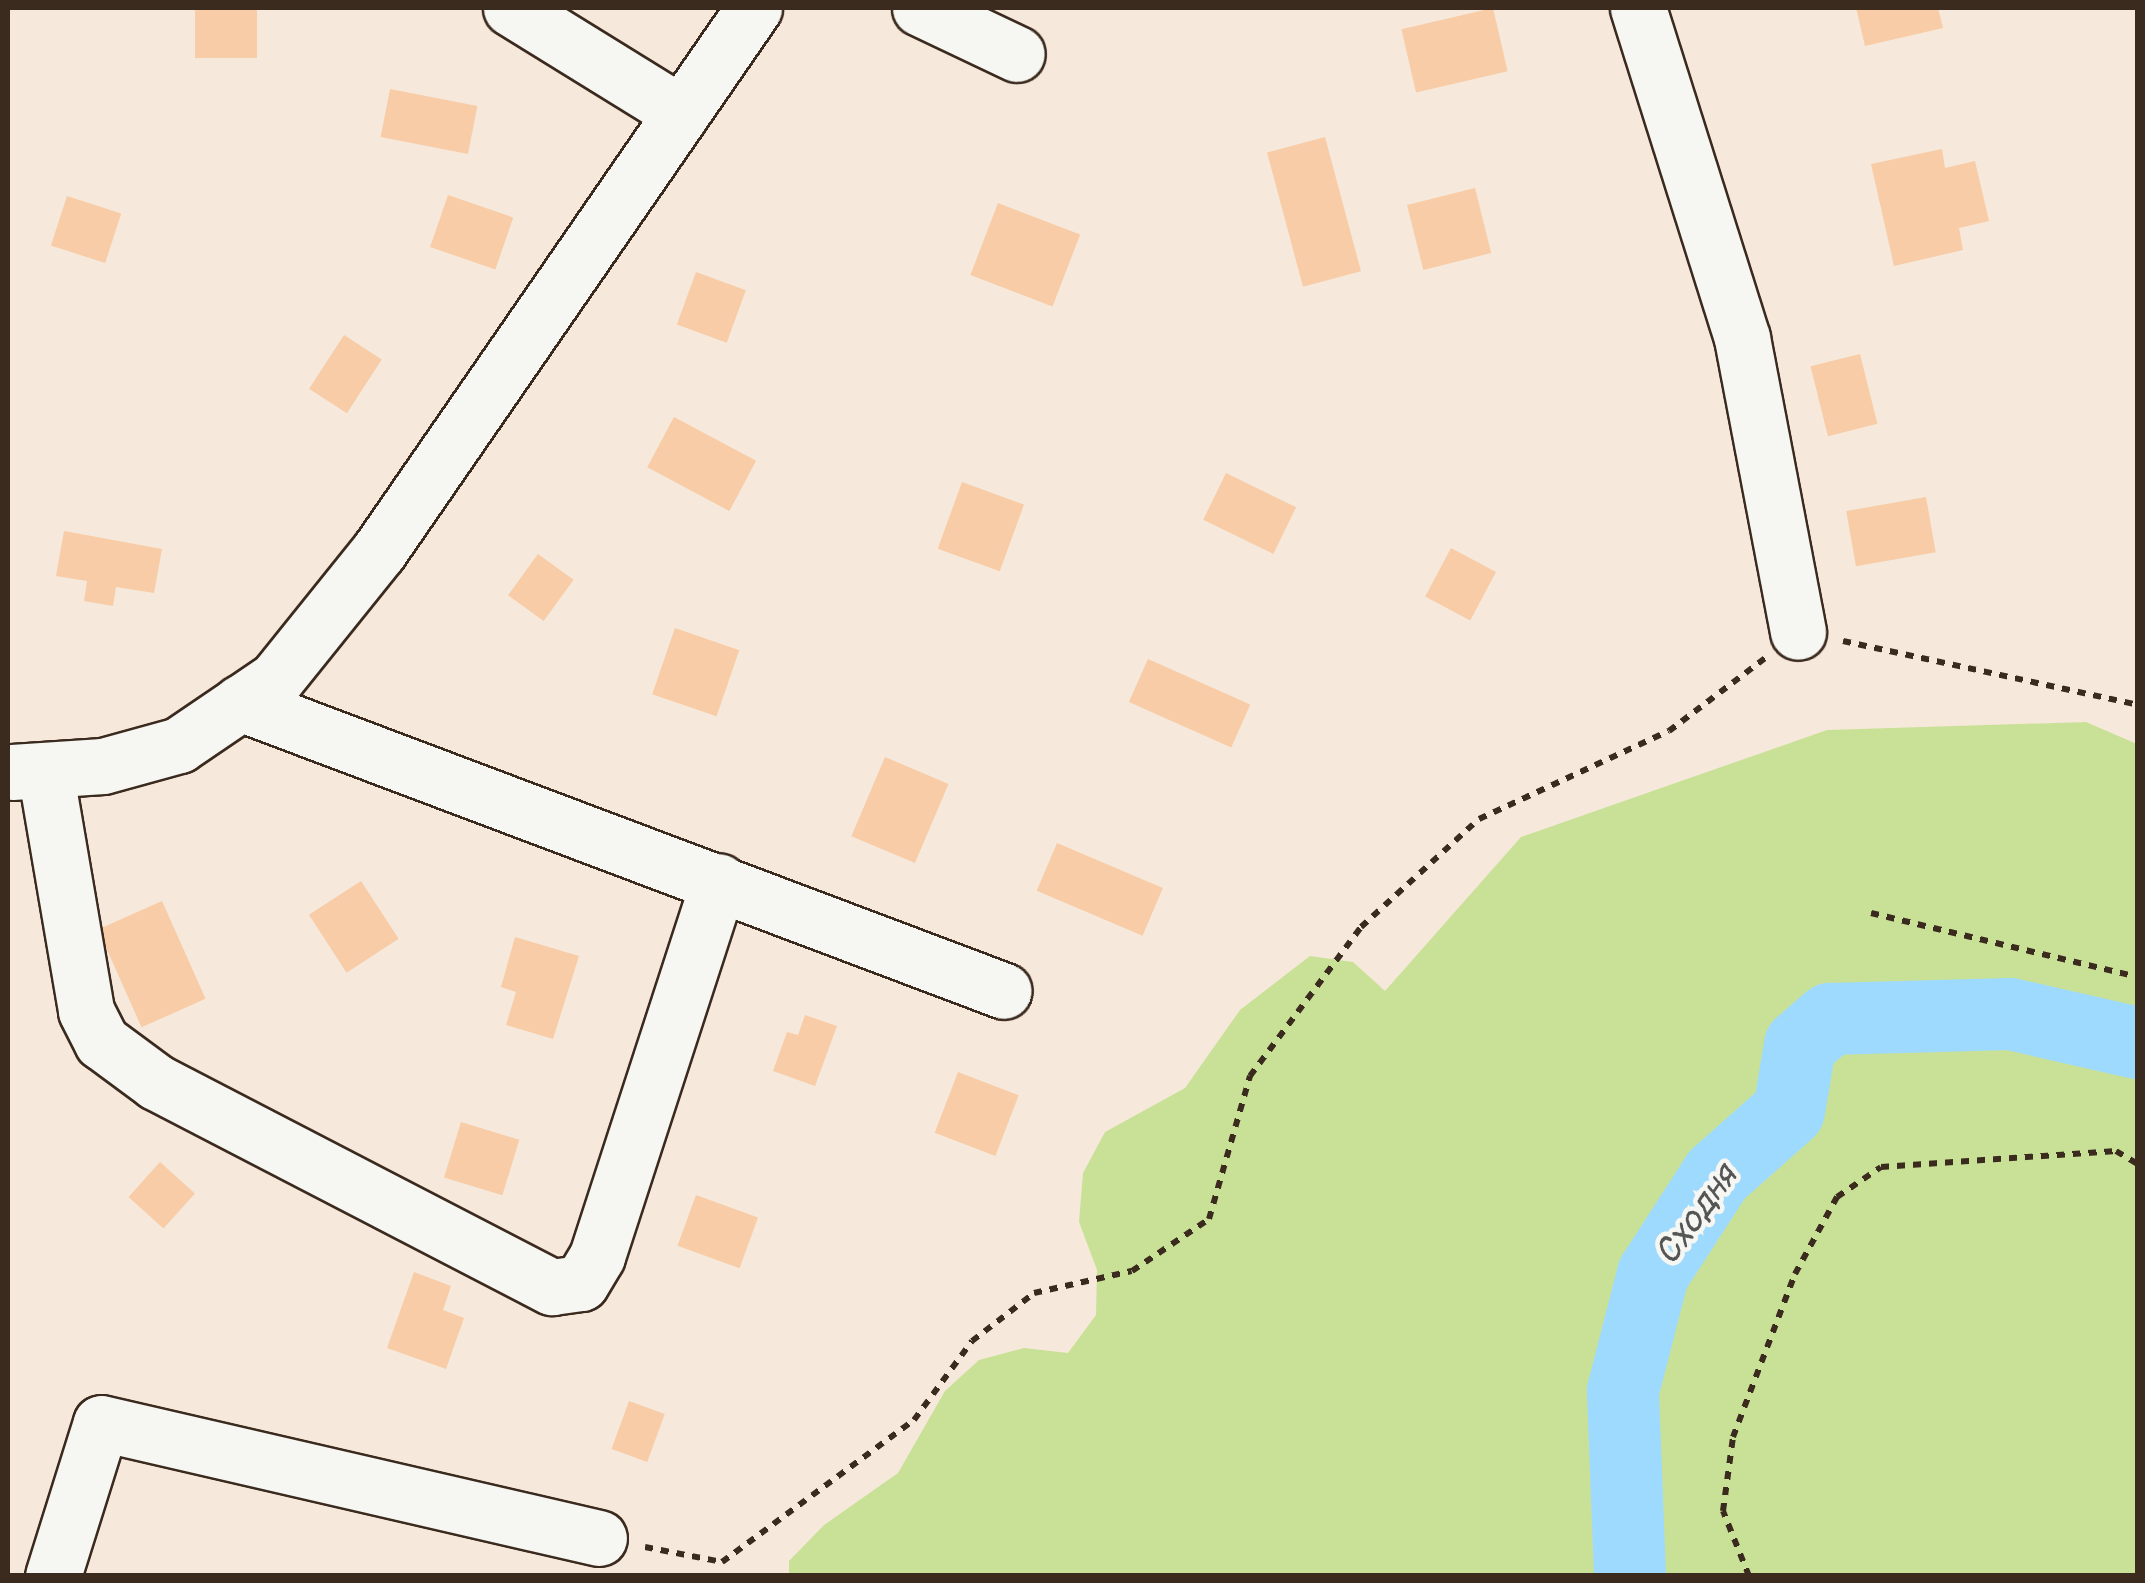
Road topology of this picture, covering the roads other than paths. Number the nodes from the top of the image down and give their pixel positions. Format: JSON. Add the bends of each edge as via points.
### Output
{"nodes":[{"id":1,"x":512,"y":8,"type":"edge"},
{"id":2,"x":754,"y":8,"type":"edge"},
{"id":3,"x":920,"y":8,"type":"edge"},
{"id":4,"x":1638,"y":8,"type":"edge"},
{"id":5,"x":1017,"y":54,"type":"dead end"},
{"id":6,"x":680,"y":113,"type":"junction"},
{"id":7,"x":1798,"y":632,"type":"road end"},
{"id":8,"x":240,"y":702,"type":"junction"},
{"id":9,"x":26,"y":771,"type":"edge"},
{"id":10,"x":720,"y":882,"type":"junction"},
{"id":11,"x":1004,"y":990,"type":"dead end"},
{"id":12,"x":598,"y":1538,"type":"road end"},
{"id":13,"x":53,"y":1576,"type":"edge"}],
"edges":[{"from":1,"to":6,"type":"street"},
{"from":2,"to":6,"type":"street"},
{"from":3,"to":5,"type":"street"},
{"from":4,"to":7,"type":"street","via":[[1742,338]]},
{"from":6,"to":8,"type":"street","via":[[379,551],[276,678]]},
{"from":8,"to":9,"type":"street","via":[[179,744]]},
{"from":8,"to":10,"type":"street"},
{"from":9,"to":10,"type":"street","via":[[86,1011],[102,1042],[156,1082],[552,1287],[581,1282],[598,1256]]},
{"from":10,"to":11,"type":"street"},
{"from":12,"to":13,"type":"street","via":[[101,1423]]}]}
